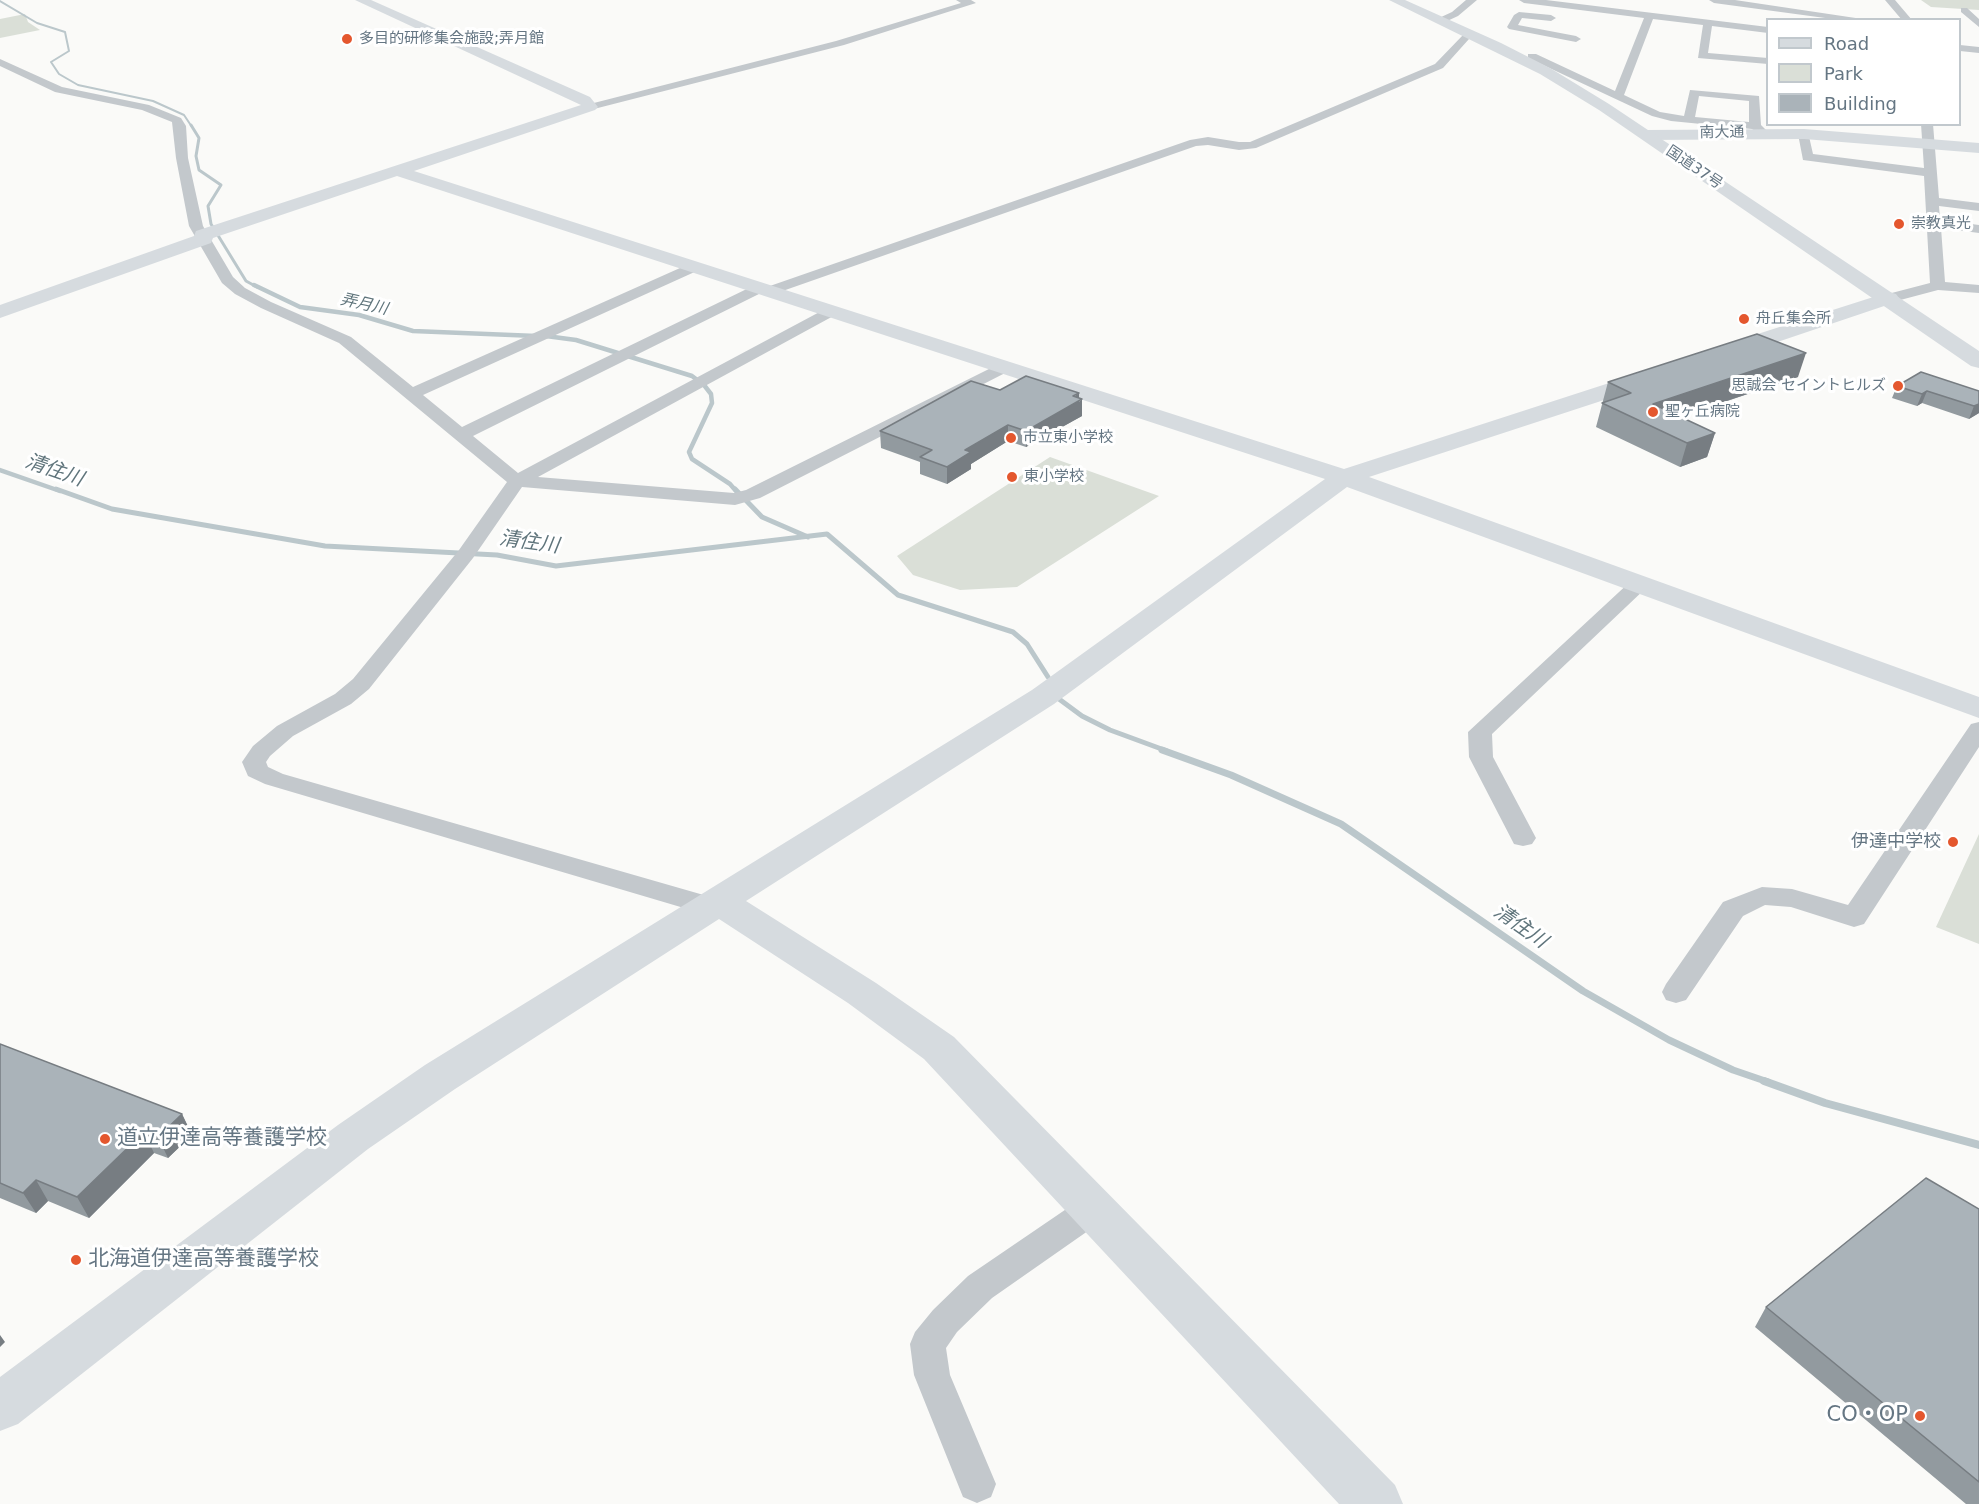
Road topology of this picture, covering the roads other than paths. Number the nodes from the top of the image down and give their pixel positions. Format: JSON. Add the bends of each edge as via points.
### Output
{"nodes":[{"id":1,"x":361,"y":0,"type":"edge"},
{"id":2,"x":961,"y":0,"type":"edge"},
{"id":3,"x":1395,"y":0,"type":"edge"},
{"id":4,"x":1472,"y":0,"type":"edge"},
{"id":5,"x":1524,"y":0,"type":"edge"},
{"id":6,"x":1714,"y":0,"type":"edge"},
{"id":7,"x":1890,"y":0,"type":"edge"},
{"id":8,"x":1769,"y":2,"type":"edge"},
{"id":9,"x":1590,"y":9,"type":"junction"},
{"id":10,"x":1701,"y":10,"type":"dead end"},
{"id":11,"x":1979,"y":10,"type":"edge"},
{"id":12,"x":1647,"y":12,"type":"junction"},
{"id":13,"x":1750,"y":16,"type":"dead end"},
{"id":14,"x":1854,"y":18,"type":"edge"},
{"id":15,"x":1870,"y":18,"type":"edge"},
{"id":16,"x":1906,"y":18,"type":"edge"},
{"id":17,"x":1562,"y":19,"type":"dead end"},
{"id":18,"x":1442,"y":20,"type":"junction"},
{"id":19,"x":1688,"y":21,"type":"junction"},
{"id":20,"x":1708,"y":24,"type":"junction"},
{"id":21,"x":1979,"y":24,"type":"edge"},
{"id":22,"x":1741,"y":27,"type":"junction"},
{"id":23,"x":1580,"y":30,"type":"junction"},
{"id":24,"x":1766,"y":30,"type":"edge"},
{"id":25,"x":1474,"y":35,"type":"junction"},
{"id":26,"x":1763,"y":40,"type":"dead end"},
{"id":27,"x":1569,"y":48,"type":"dead end"},
{"id":28,"x":1961,"y":48,"type":"edge"},
{"id":29,"x":1979,"y":50,"type":"edge"},
{"id":30,"x":1546,"y":51,"type":"dead end"},
{"id":31,"x":1762,"y":58,"type":"edge"},
{"id":32,"x":0,"y":62,"type":"edge"},
{"id":33,"x":1618,"y":96,"type":"junction"},
{"id":34,"x":590,"y":107,"type":"junction"},
{"id":35,"x":1689,"y":120,"type":"junction"},
{"id":36,"x":1927,"y":126,"type":"edge"},
{"id":37,"x":1759,"y":130,"type":"junction"},
{"id":38,"x":1804,"y":134,"type":"junction"},
{"id":39,"x":1645,"y":135,"type":"junction"},
{"id":40,"x":1930,"y":143,"type":"junction"},
{"id":41,"x":1979,"y":148,"type":"edge"},
{"id":42,"x":398,"y":171,"type":"junction"},
{"id":43,"x":1932,"y":173,"type":"junction"},
{"id":44,"x":1933,"y":201,"type":"junction"},
{"id":45,"x":1979,"y":207,"type":"edge"},
{"id":46,"x":1934,"y":223,"type":"junction"},
{"id":47,"x":1979,"y":229,"type":"edge"},
{"id":48,"x":203,"y":237,"type":"junction"},
{"id":49,"x":694,"y":267,"type":"junction"},
{"id":50,"x":1938,"y":286,"type":"junction"},
{"id":51,"x":1962,"y":288,"type":"junction"},
{"id":52,"x":764,"y":289,"type":"junction"},
{"id":53,"x":1979,"y":289,"type":"edge"},
{"id":54,"x":1889,"y":298,"type":"junction"},
{"id":55,"x":1979,"y":305,"type":"edge"},
{"id":56,"x":832,"y":311,"type":"junction"},
{"id":57,"x":0,"y":312,"type":"edge"},
{"id":58,"x":1706,"y":359,"type":"edge"},
{"id":59,"x":1979,"y":361,"type":"edge"},
{"id":60,"x":1005,"y":367,"type":"junction"},
{"id":61,"x":1672,"y":370,"type":"edge"},
{"id":62,"x":411,"y":395,"type":"junction"},
{"id":63,"x":461,"y":435,"type":"junction"},
{"id":64,"x":1344,"y":477,"type":"junction"},
{"id":65,"x":517,"y":481,"type":"junction"},
{"id":66,"x":1639,"y":584,"type":"junction"},
{"id":67,"x":1979,"y":708,"type":"edge"},
{"id":68,"x":1979,"y":729,"type":"edge"},
{"id":69,"x":1523,"y":838,"type":"dead end"},
{"id":70,"x":716,"y":904,"type":"junction"},
{"id":71,"x":1676,"y":992,"type":"dead end"},
{"id":72,"x":1093,"y":1209,"type":"junction"},
{"id":73,"x":0,"y":1407,"type":"edge"},
{"id":74,"x":977,"y":1484,"type":"dead end"},
{"id":75,"x":1376,"y":1504,"type":"edge"}],
"edges":[{"from":1,"to":34,"type":"main road","via":[[585,100]]},
{"from":2,"to":34,"type":"street","via":[[971,3],[840,43]]},
{"from":3,"to":18,"type":"main road","name":"国道37号"},
{"from":4,"to":18,"type":"street"},
{"from":5,"to":9,"type":"street"},
{"from":6,"to":8,"type":"street"},
{"from":7,"to":16,"type":"street"},
{"from":8,"to":14,"type":"street"},
{"from":8,"to":15,"type":"street","via":[[1866,12]]},
{"from":9,"to":12,"type":"street","via":[[1636,15]]},
{"from":9,"to":23,"type":"street"},
{"from":10,"to":19,"type":"street"},
{"from":11,"to":21,"type":"street","via":[[1964,10]]},
{"from":12,"to":19,"type":"street"},
{"from":12,"to":33,"type":"street"},
{"from":13,"to":22,"type":"street"},
{"from":17,"to":23,"type":"street","via":[[1519,15],[1512,27]]},
{"from":18,"to":25,"type":"main road","name":"国道37号"},
{"from":19,"to":20,"type":"street"},
{"from":20,"to":22,"type":"street"},
{"from":20,"to":31,"type":"street","via":[[1702,56]]},
{"from":22,"to":24,"type":"street"},
{"from":23,"to":27,"type":"street"},
{"from":24,"to":26,"type":"street"},
{"from":25,"to":39,"type":"main road","name":"国道37号","via":[[1545,71]]},
{"from":25,"to":52,"type":"street","via":[[1466,37],[1440,66],[1252,145],[1194,143]]},
{"from":28,"to":29,"type":"street"},
{"from":30,"to":33,"type":"street","via":[[1534,52],[1532,56]]},
{"from":32,"to":48,"type":"street","via":[[59,90],[145,107],[177,120],[196,225]]},
{"from":33,"to":35,"type":"street","via":[[1656,114]]},
{"from":34,"to":42,"type":"main road"},
{"from":35,"to":37,"type":"street"},
{"from":35,"to":37,"type":"street","via":[[1694,92],[1755,98]]},
{"from":36,"to":40,"type":"street"},
{"from":37,"to":38,"type":"main road","name":"南大通"},
{"from":37,"to":39,"type":"main road","name":"南大通"},
{"from":38,"to":40,"type":"main road","name":"南大通"},
{"from":38,"to":43,"type":"street","via":[[1807,157]]},
{"from":39,"to":54,"type":"main road","name":"国道37号"},
{"from":40,"to":41,"type":"main road","name":"南大通"},
{"from":40,"to":43,"type":"street"},
{"from":42,"to":48,"type":"main road"},
{"from":42,"to":49,"type":"main road"},
{"from":43,"to":44,"type":"street"},
{"from":44,"to":45,"type":"street"},
{"from":44,"to":46,"type":"street"},
{"from":46,"to":47,"type":"street"},
{"from":46,"to":50,"type":"street"},
{"from":48,"to":57,"type":"main road"},
{"from":48,"to":62,"type":"street","via":[[227,280],[240,291],[345,340]]},
{"from":49,"to":52,"type":"main road"},
{"from":49,"to":62,"type":"street"},
{"from":50,"to":51,"type":"street"},
{"from":50,"to":54,"type":"street"},
{"from":51,"to":53,"type":"street"},
{"from":51,"to":55,"type":"street"},
{"from":52,"to":56,"type":"main road"},
{"from":52,"to":63,"type":"street"},
{"from":54,"to":58,"type":"main road"},
{"from":54,"to":59,"type":"main road","name":"国道37号"},
{"from":56,"to":60,"type":"main road"},
{"from":56,"to":65,"type":"street"},
{"from":60,"to":64,"type":"main road"},
{"from":60,"to":65,"type":"street","via":[[753,494],[735,499]]},
{"from":61,"to":64,"type":"main road"},
{"from":62,"to":63,"type":"street"},
{"from":63,"to":65,"type":"street"},
{"from":64,"to":66,"type":"main road"},
{"from":64,"to":70,"type":"main road","via":[[1043,697]]},
{"from":65,"to":70,"type":"street","via":[[465,554],[361,684],[344,699],[285,731],[257,757],[257,771]]},
{"from":66,"to":67,"type":"main road"},
{"from":66,"to":69,"type":"street","via":[[1480,732],[1481,757]]},
{"from":68,"to":71,"type":"street","via":[[1854,917],[1792,898],[1762,896],[1733,909]]},
{"from":70,"to":72,"type":"main road","via":[[862,993],[939,1048]]},
{"from":70,"to":73,"type":"main road","via":[[440,1077],[353,1137]]},
{"from":72,"to":74,"type":"street","via":[[980,1287],[928,1344],[932,1375]]},
{"from":72,"to":75,"type":"main road"}]}
